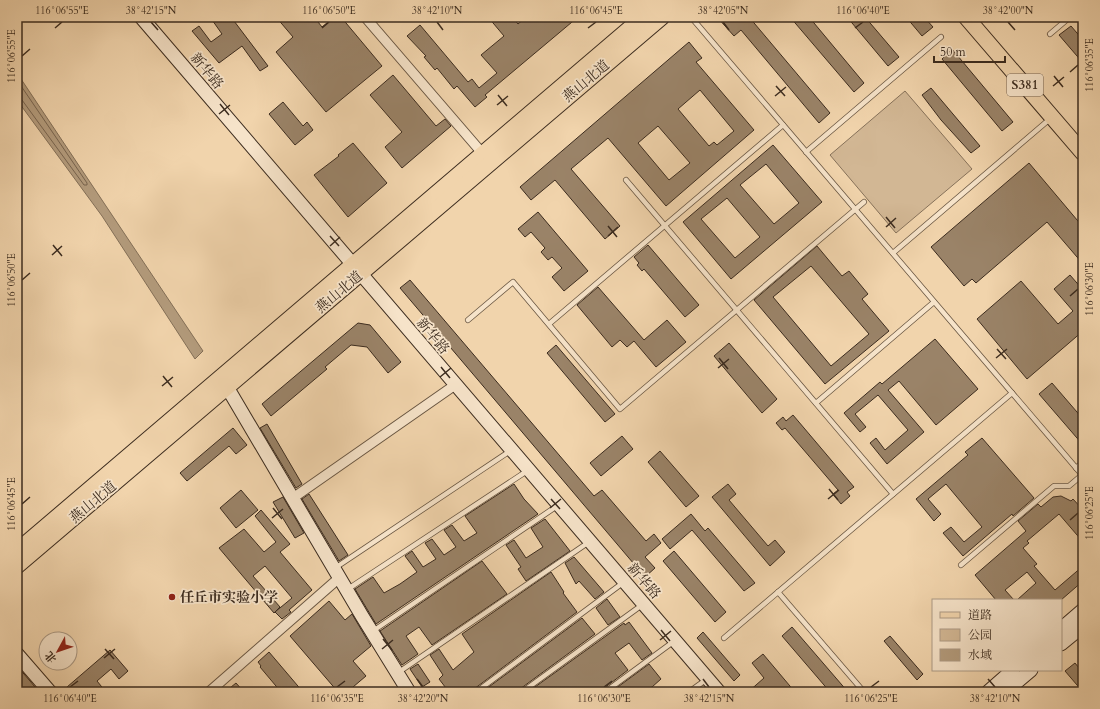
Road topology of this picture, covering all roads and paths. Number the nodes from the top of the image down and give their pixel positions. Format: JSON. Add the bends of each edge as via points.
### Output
{"nodes":[{"id":1,"x":141,"y":17,"type":"edge"},
{"id":2,"x":365,"y":17,"type":"edge"},
{"id":3,"x":643,"y":17,"type":"edge"},
{"id":4,"x":662,"y":17,"type":"edge"},
{"id":5,"x":691,"y":17,"type":"edge"},
{"id":6,"x":966,"y":17,"type":"edge"},
{"id":7,"x":980,"y":17,"type":"edge"},
{"id":8,"x":1070,"y":17,"type":"edge"},
{"id":9,"x":1050,"y":34,"type":"dead end"},
{"id":10,"x":941,"y":37,"type":"dead end"},
{"id":11,"x":1052,"y":117,"type":"junction"},
{"id":12,"x":783,"y":125,"type":"junction"},
{"id":13,"x":1083,"y":137,"type":"edge"},
{"id":14,"x":806,"y":152,"type":"junction"},
{"id":15,"x":1083,"y":153,"type":"edge"},
{"id":16,"x":483,"y":154,"type":"junction"},
{"id":17,"x":626,"y":180,"type":"dead end"},
{"id":18,"x":864,"y":202,"type":"dead end"},
{"id":19,"x":855,"y":209,"type":"junction"},
{"id":20,"x":665,"y":225,"type":"junction"},
{"id":21,"x":892,"y":253,"type":"junction"},
{"id":22,"x":356,"y":270,"type":"junction"},
{"id":23,"x":934,"y":302,"type":"junction"},
{"id":24,"x":737,"y":310,"type":"junction"},
{"id":25,"x":468,"y":320,"type":"dead end"},
{"id":26,"x":549,"y":324,"type":"junction"},
{"id":27,"x":455,"y":385,"type":"junction"},
{"id":28,"x":227,"y":387,"type":"junction"},
{"id":29,"x":1012,"y":393,"type":"junction"},
{"id":30,"x":816,"y":403,"type":"junction"},
{"id":31,"x":510,"y":451,"type":"junction"},
{"id":32,"x":1083,"y":462,"type":"edge"},
{"id":33,"x":1076,"y":468,"type":"junction"},
{"id":34,"x":528,"y":471,"type":"junction"},
{"id":35,"x":1083,"y":475,"type":"edge"},
{"id":36,"x":893,"y":494,"type":"junction"},
{"id":37,"x":293,"y":498,"type":"junction"},
{"id":38,"x":558,"y":506,"type":"junction"},
{"id":39,"x":589,"y":542,"type":"junction"},
{"id":40,"x":17,"y":551,"type":"edge"},
{"id":41,"x":961,"y":565,"type":"dead end"},
{"id":42,"x":17,"y":566,"type":"edge"},
{"id":43,"x":337,"y":573,"type":"junction"},
{"id":44,"x":624,"y":582,"type":"junction"},
{"id":45,"x":346,"y":590,"type":"junction"},
{"id":46,"x":778,"y":592,"type":"junction"},
{"id":47,"x":643,"y":605,"type":"junction"},
{"id":48,"x":1083,"y":610,"type":"edge"},
{"id":49,"x":1083,"y":626,"type":"edge"},
{"id":50,"x":1062,"y":628,"type":"edge"},
{"id":51,"x":372,"y":632,"type":"junction"},
{"id":52,"x":724,"y":638,"type":"dead end"},
{"id":53,"x":675,"y":641,"type":"junction"},
{"id":54,"x":1062,"y":643,"type":"edge"},
{"id":55,"x":17,"y":654,"type":"edge"},
{"id":56,"x":1012,"y":671,"type":"edge"},
{"id":57,"x":1030,"y":671,"type":"edge"},
{"id":58,"x":398,"y":674,"type":"junction"},
{"id":59,"x":707,"y":679,"type":"junction"},
{"id":60,"x":50,"y":692,"type":"edge"},
{"id":61,"x":208,"y":692,"type":"edge"},
{"id":62,"x":409,"y":692,"type":"edge"},
{"id":63,"x":476,"y":692,"type":"edge"},
{"id":64,"x":522,"y":692,"type":"edge"},
{"id":65,"x":605,"y":692,"type":"edge"},
{"id":66,"x":689,"y":692,"type":"edge"},
{"id":67,"x":718,"y":692,"type":"edge"},
{"id":68,"x":864,"y":692,"type":"edge"},
{"id":69,"x":988,"y":692,"type":"edge"},
{"id":70,"x":1005,"y":692,"type":"edge"}],
"edges":[{"from":1,"to":22,"type":"main road","name":"新华路"},
{"from":2,"to":16,"type":"street"},
{"from":3,"to":16,"type":"main road","name":"燕山北道"},
{"from":4,"to":22,"type":"main road","name":"燕山北道"},
{"from":5,"to":12,"type":"lane"},
{"from":6,"to":11,"type":"main road","number":"S381"},
{"from":7,"to":13,"type":"main road","number":"S381"},
{"from":8,"to":9,"type":"lane"},
{"from":10,"to":14,"type":"lane"},
{"from":11,"to":15,"type":"main road","number":"S381"},
{"from":11,"to":21,"type":"lane"},
{"from":12,"to":14,"type":"lane"},
{"from":12,"to":20,"type":"lane"},
{"from":14,"to":19,"type":"lane"},
{"from":16,"to":22,"type":"main road","name":"燕山北道"},
{"from":17,"to":20,"type":"lane"},
{"from":18,"to":19,"type":"lane"},
{"from":19,"to":21,"type":"lane"},
{"from":19,"to":24,"type":"lane"},
{"from":20,"to":24,"type":"lane"},
{"from":20,"to":26,"type":"lane"},
{"from":21,"to":23,"type":"lane"},
{"from":22,"to":27,"type":"main road","name":"新华路"},
{"from":22,"to":28,"type":"main road","name":"燕山北道"},
{"from":22,"to":40,"type":"main road","name":"燕山北道"},
{"from":23,"to":29,"type":"lane"},
{"from":23,"to":30,"type":"lane"},
{"from":24,"to":26,"type":"lane","via":[[620,409]]},
{"from":24,"to":30,"type":"lane"},
{"from":25,"to":26,"type":"lane","via":[[513,282]]},
{"from":27,"to":31,"type":"main road","name":"新华路"},
{"from":27,"to":37,"type":"street"},
{"from":28,"to":37,"type":"main road"},
{"from":28,"to":42,"type":"main road","name":"燕山北道"},
{"from":29,"to":33,"type":"lane"},
{"from":29,"to":36,"type":"lane"},
{"from":30,"to":36,"type":"lane"},
{"from":31,"to":34,"type":"main road","name":"新华路"},
{"from":31,"to":43,"type":"lane"},
{"from":32,"to":33,"type":"lane"},
{"from":33,"to":35,"type":"lane"},
{"from":34,"to":38,"type":"main road","name":"新华路"},
{"from":34,"to":45,"type":"lane"},
{"from":35,"to":41,"type":"lane","via":[[1070,486],[1054,486]]},
{"from":36,"to":46,"type":"lane"},
{"from":37,"to":43,"type":"main road"},
{"from":38,"to":39,"type":"main road","name":"新华路"},
{"from":38,"to":51,"type":"lane"},
{"from":39,"to":44,"type":"main road","name":"新华路"},
{"from":39,"to":58,"type":"lane"},
{"from":43,"to":45,"type":"main road"},
{"from":43,"to":61,"type":"street"},
{"from":44,"to":47,"type":"main road","name":"新华路"},
{"from":44,"to":63,"type":"lane"},
{"from":45,"to":51,"type":"main road"},
{"from":46,"to":52,"type":"lane"},
{"from":46,"to":68,"type":"lane"},
{"from":47,"to":53,"type":"main road","name":"新华路"},
{"from":47,"to":64,"type":"lane"},
{"from":48,"to":50,"type":"main road"},
{"from":49,"to":54,"type":"main road"},
{"from":51,"to":58,"type":"main road"},
{"from":53,"to":59,"type":"main road","name":"新华路"},
{"from":53,"to":65,"type":"lane"},
{"from":55,"to":60,"type":"main road"},
{"from":56,"to":69,"type":"main road"},
{"from":57,"to":70,"type":"main road"},
{"from":58,"to":62,"type":"main road"},
{"from":59,"to":66,"type":"lane"},
{"from":59,"to":67,"type":"main road","name":"新华路"}]}
